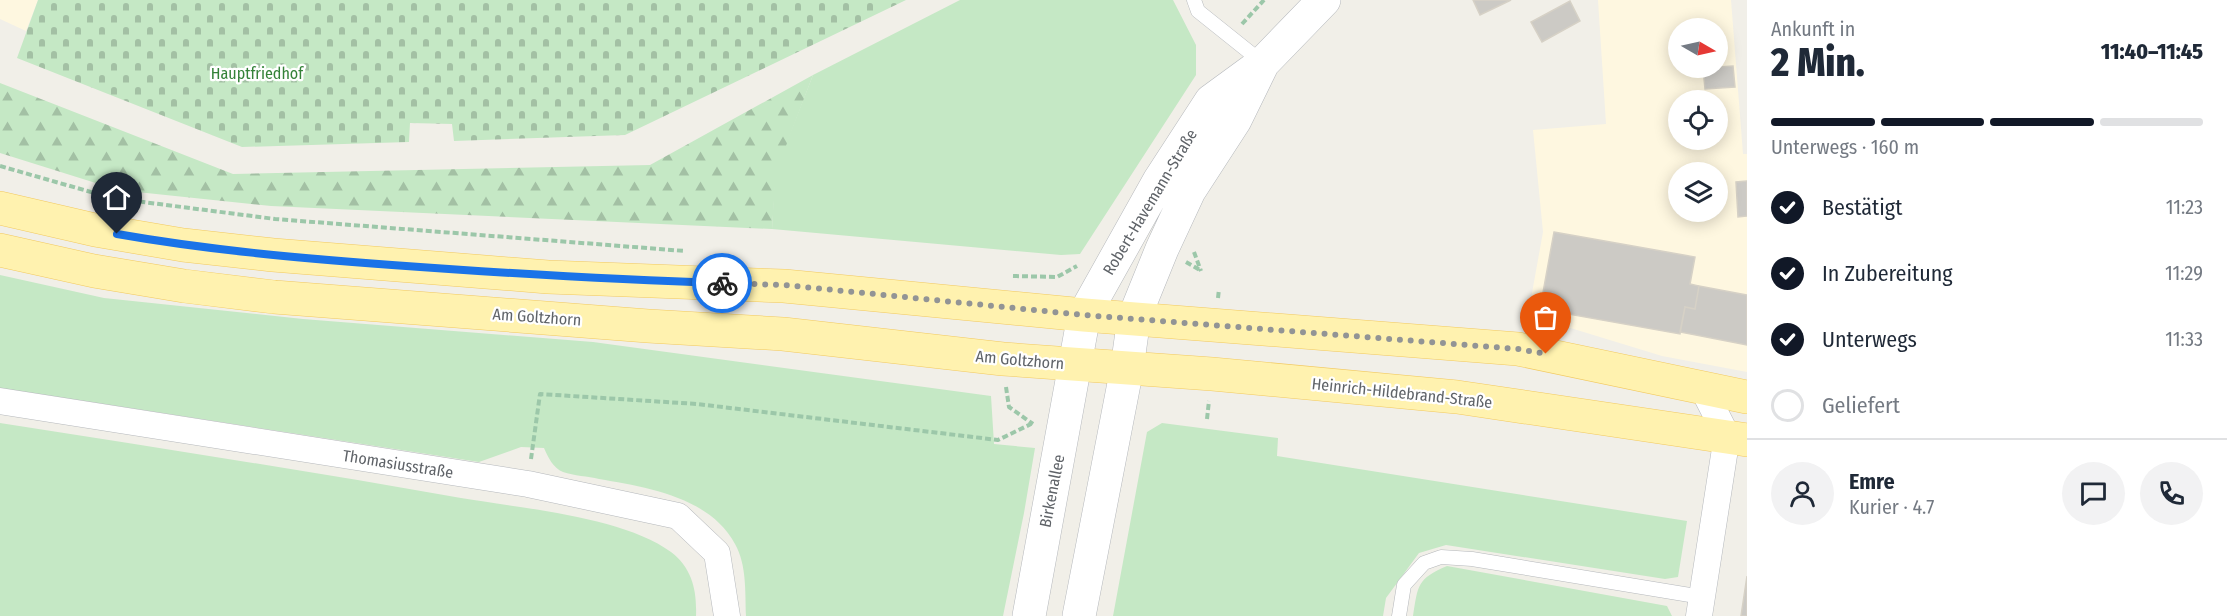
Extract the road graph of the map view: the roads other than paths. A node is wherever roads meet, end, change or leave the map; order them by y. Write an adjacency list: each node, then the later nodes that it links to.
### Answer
1 (1194, 0): 3 (lane)
2 (1324, 0): 3 (street, Robert-Havemann-Straße)
3 (1263, 63): 6 (street, Robert-Havemann-Straße); 7 (street, Robert-Havemann-Straße)
4 (0, 208): 6 (main road)
5 (0, 250): 8 (main road, Am Goltzhorn)
6 (1084, 315): 7 (main road); 8 (street, Robert-Havemann-Straße)
7 (1134, 318): 9 (street, Robert-Havemann-Straße); 10 (main road)
8 (1076, 365): 9 (main road, Heinrich-Hildebrand-Straße); 16 (street, Birkenallee)
9 (1127, 368): 13 (main road, Heinrich-Hildebrand-Straße); 17 (street)
10 (1702, 387): 11 (main road); 13 (street)
11 (1747, 396)
12 (0, 401): 15 (street, Thomasiusstraße)
13 (1737, 438): 14 (street)
14 (1701, 607): 18 (lane)
15 (726, 616)
16 (1029, 616)
17 (1079, 616)
18 (1399, 616)

